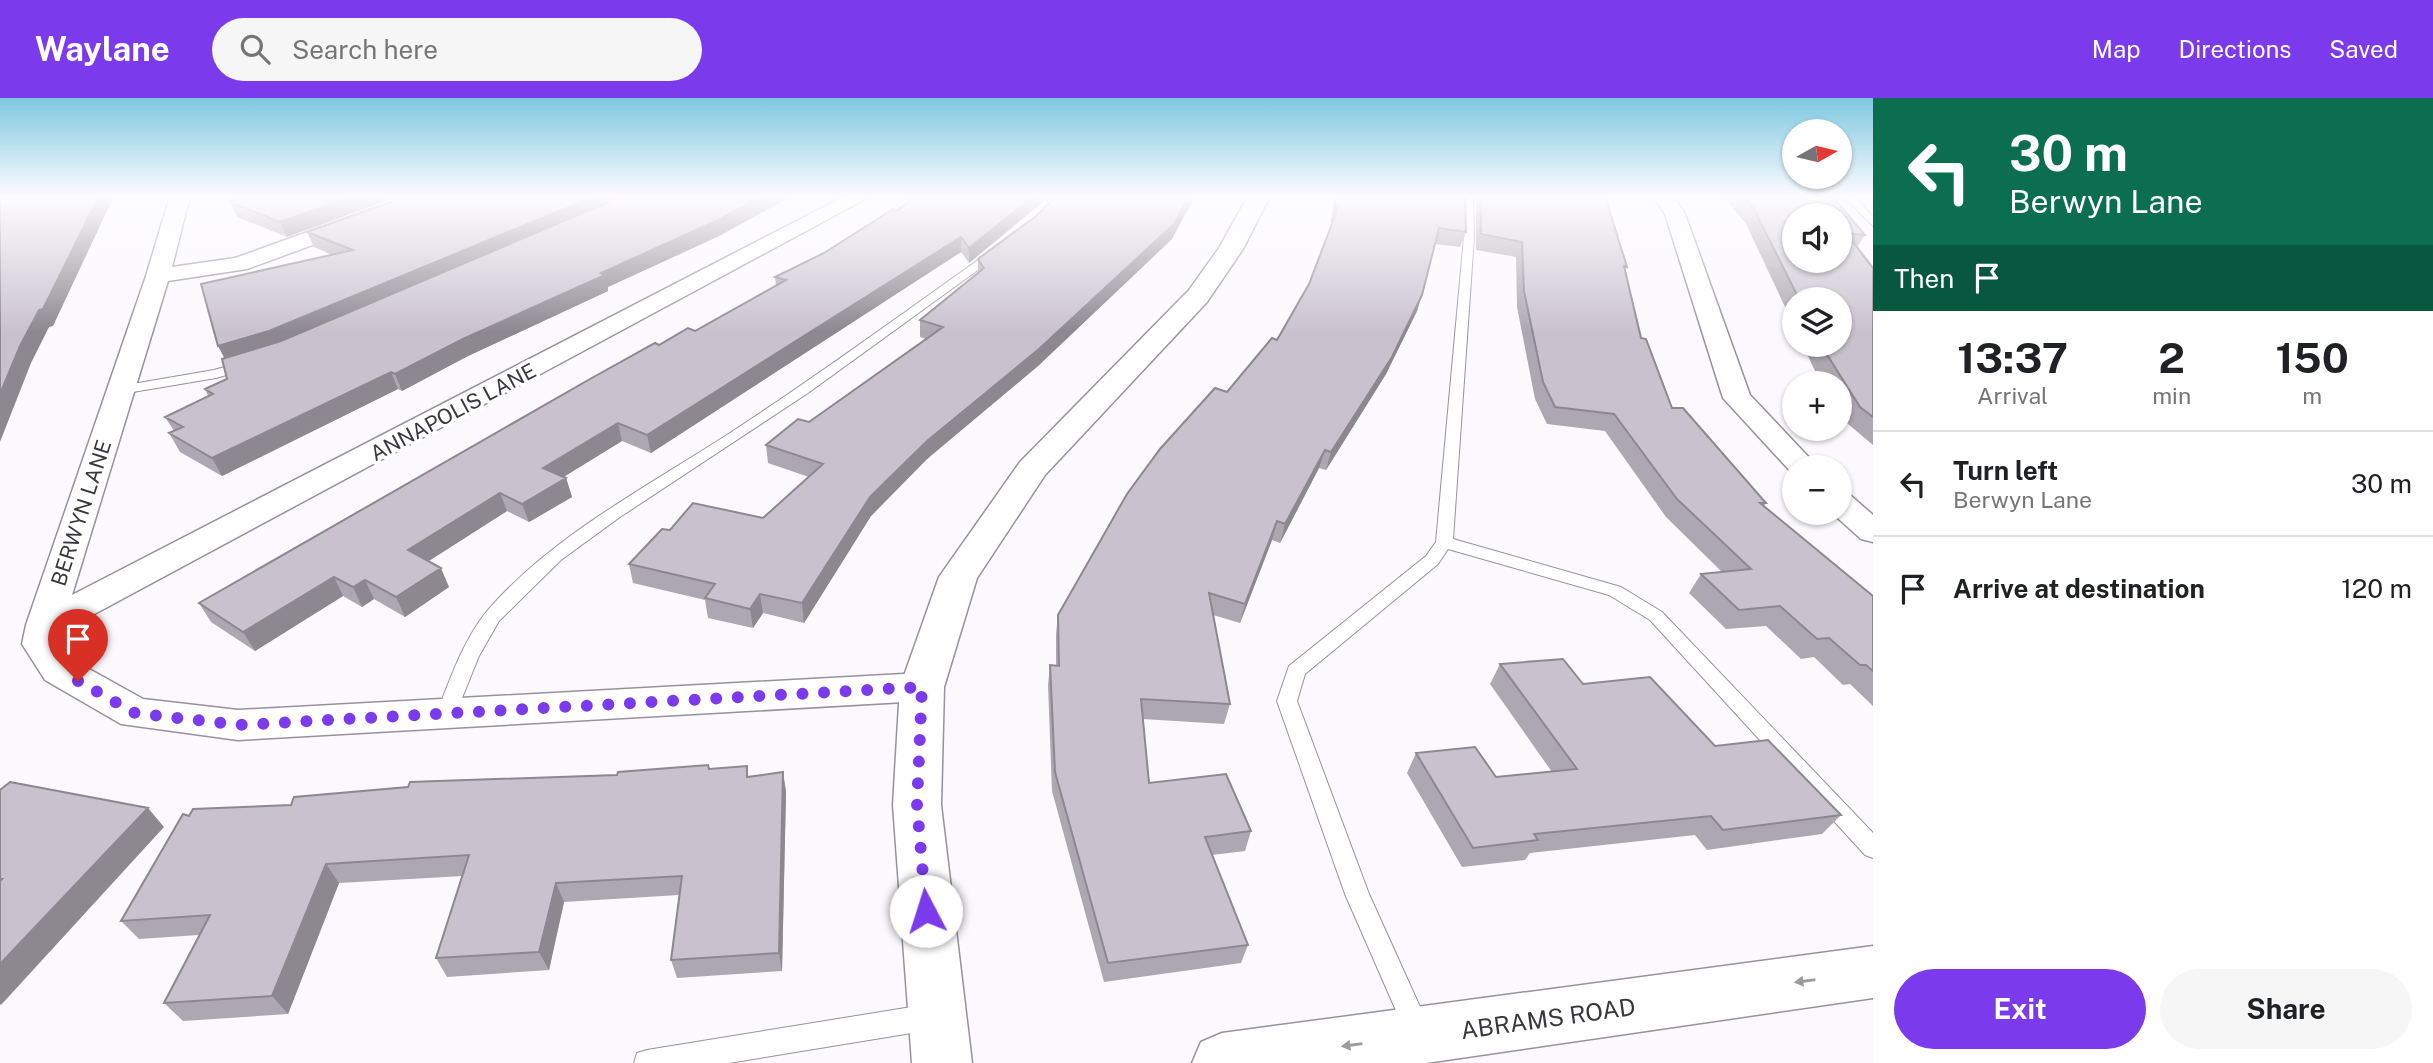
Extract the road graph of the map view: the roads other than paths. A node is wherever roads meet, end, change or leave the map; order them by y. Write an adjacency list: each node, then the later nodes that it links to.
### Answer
1 (168, 241): 8 (street, BERWYN LANE)
2 (303, 241): 8 (street)
3 (775, 241): 15 (street, ANNAPOLIS LANE)
4 (1010, 241): 17 (lane)
5 (1235, 241): 16 (street)
6 (1469, 241): 14 (lane)
7 (1684, 241): 11 (street)
8 (158, 276): 10 (street, BERWYN LANE)
9 (261, 360): 10 (lane)
10 (121, 390): 15 (street, BERWYN LANE)
11 (1792, 455)
12 (1852, 513): 13 (street)
13 (1873, 532)
14 (1444, 542): 18 (lane); 21 (lane)
15 (44, 625): 17 (street, BERWYN LANE)
16 (922, 687): 17 (street, BERWYN LANE); 20 (street)
17 (447, 713)
18 (1873, 848)
19 (1873, 972): 21 (street, ABRAMS ROAD, one-way to 21)
20 (936, 1016): 22 (lane); 23 (street)
21 (1420, 1035): 24 (street, ABRAMS ROAD, one-way to 24)
22 (647, 1063)
23 (942, 1063)
24 (1222, 1063)

